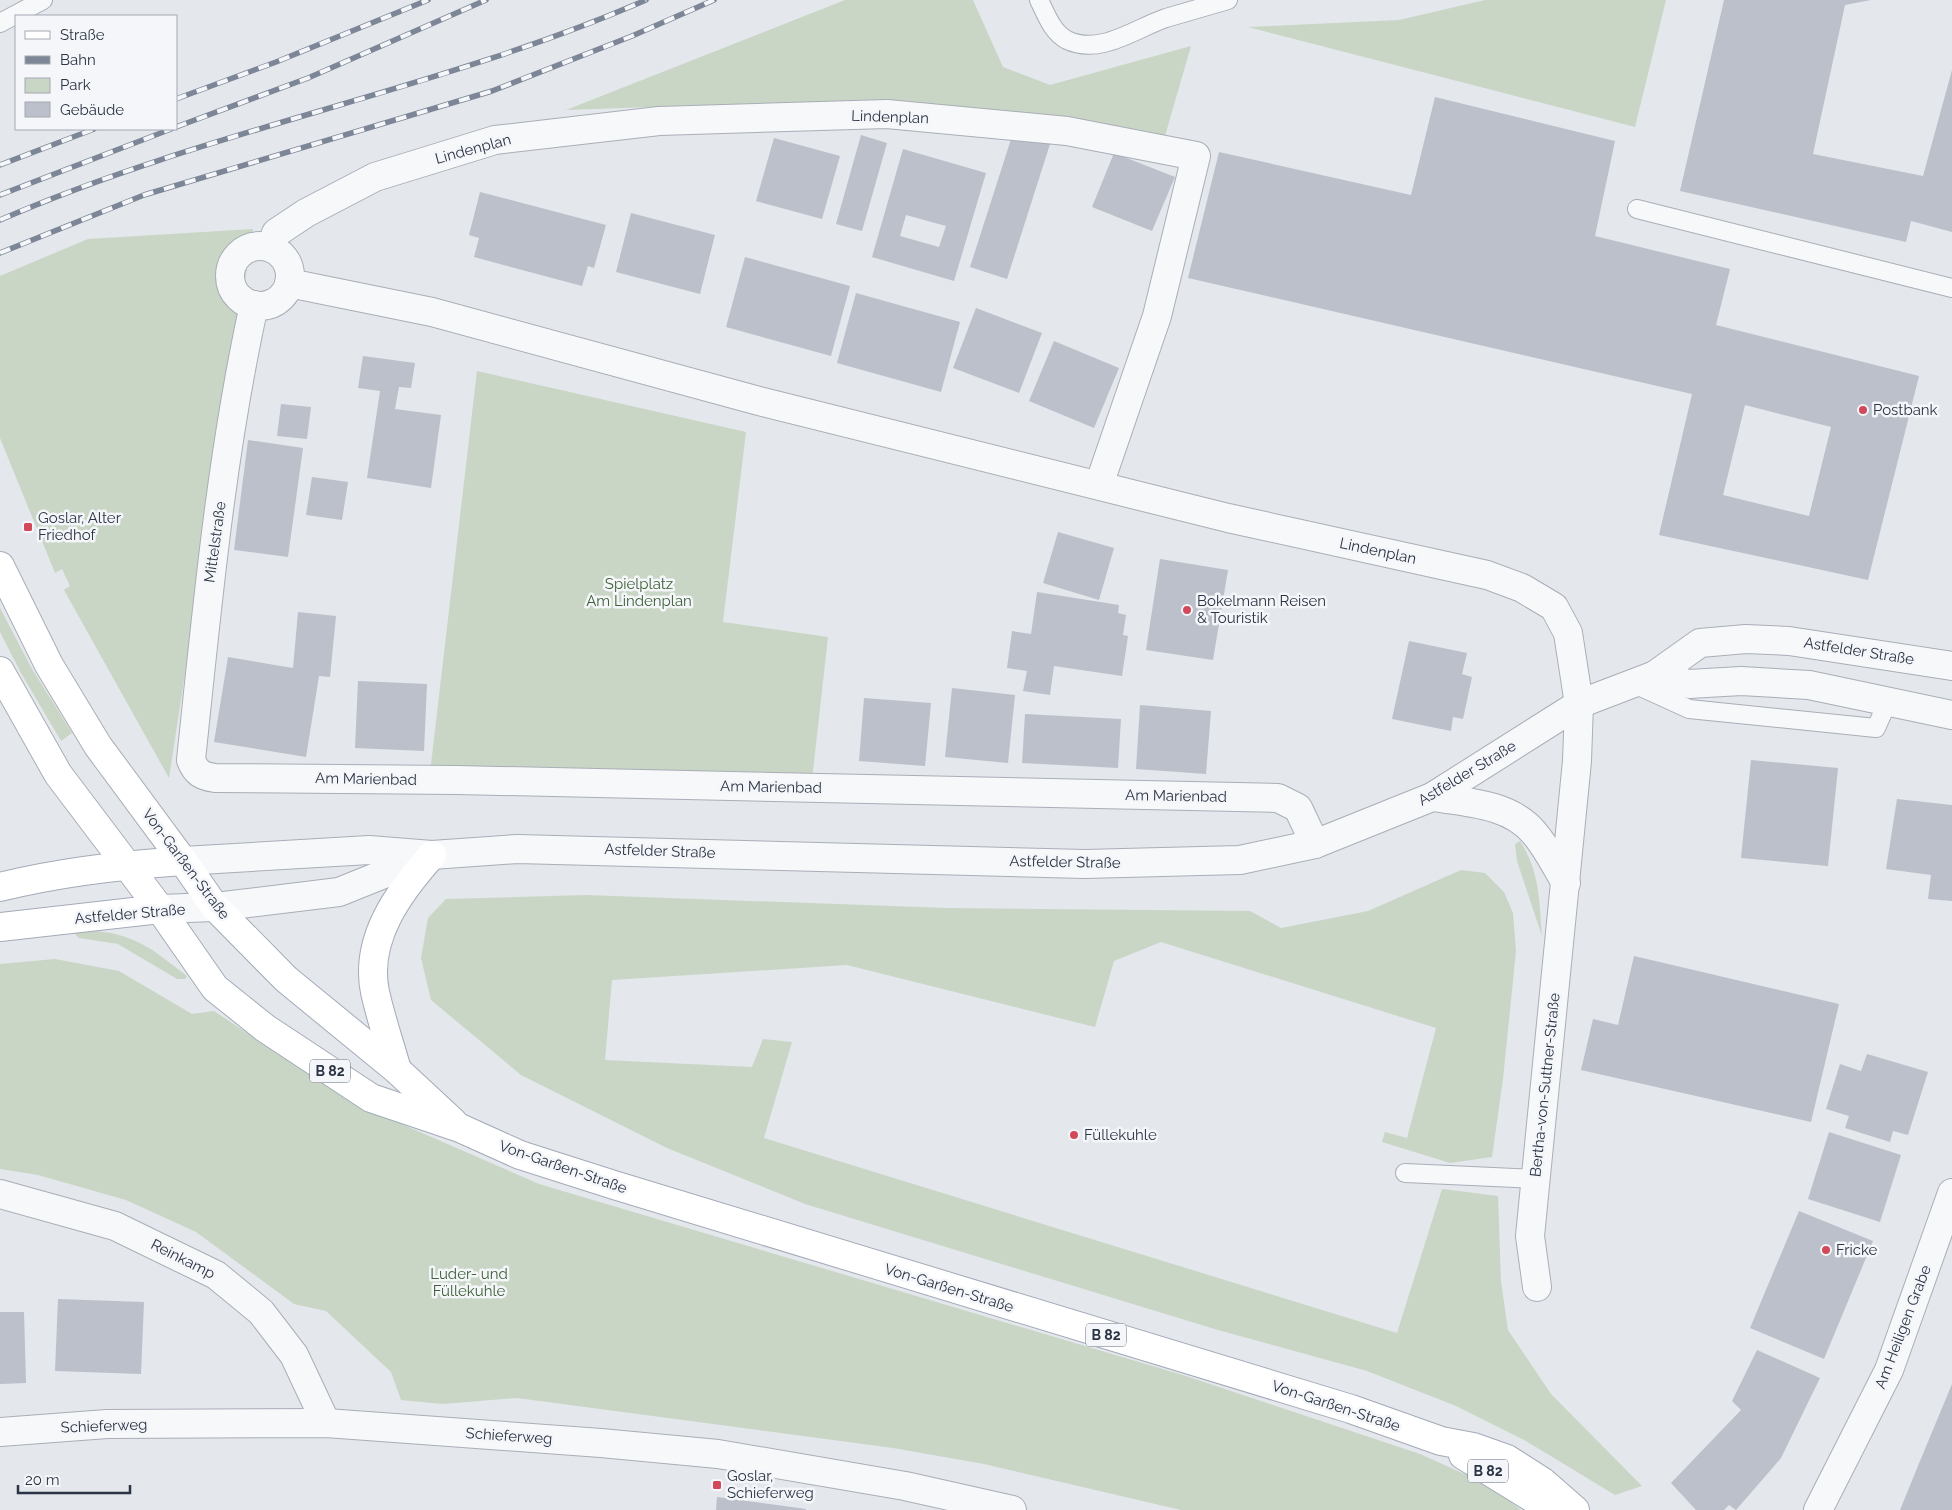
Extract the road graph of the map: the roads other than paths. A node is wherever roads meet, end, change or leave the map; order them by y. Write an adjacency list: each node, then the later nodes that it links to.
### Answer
1 (43, 0): 4 (lane)
2 (1039, 0): 3 (lane)
3 (1228, 0)
4 (3, 21)
5 (1637, 209): 8 (lane)
6 (271, 248): 7 (street); 9 (street); 10 (street, Lindenplan)
7 (289, 283): 9 (street); 10 (street, Lindenplan)
8 (1952, 288)
9 (254, 305): 18 (street, Mittelstraße)
10 (1098, 484): 16 (street, Lindenplan)
11 (0, 566): 22 (main road, Von-Garßen-Straße)
12 (1952, 666): 14 (street, Astfelder Straße)
13 (0, 671): 23 (main road, Von-Garßen-Straße)
14 (1644, 679): 15 (street); 15 (lane); 16 (street, Astfelder Straße)
15 (1888, 701): 17 (street)
16 (1579, 704): 19 (street, Astfelder Straße); 24 (street, Bertha-von-Suttner-Straße)
17 (1952, 715)
18 (202, 776): 20 (street, Am Marienbad)
19 (1432, 797): 20 (street, Astfelder Straße); 24 (street)
20 (1314, 844): 21 (street, Astfelder Straße)
21 (432, 855): 22 (street, Astfelder Straße); 26 (street, Astfelder Straße); 29 (main road)
22 (183, 861): 23 (main road, Astfelder Straße); 26 (main road, Von-Garßen-Straße / B 82)
23 (125, 865): 25 (main road, Astfelder Straße); 27 (main road, Von-Garßen-Straße)
24 (1566, 883): 32 (street, Bertha-von-Suttner-Straße)
25 (0, 887)
26 (215, 907): 27 (street, Astfelder Straße); 29 (main road, Von-Garßen-Straße / B 82)
27 (160, 909): 28 (main road, Astfelder Straße); 30 (main road, Von-Garßen-Straße / B 82)
28 (0, 927)
29 (398, 1070): 30 (main road, Von-Garßen-Straße / B 82)
30 (460, 1128): 38 (main road, Von-Garßen-Straße / B 82)
31 (1405, 1173): 32 (lane)
32 (1535, 1179): 35 (street, Bertha-von-Suttner-Straße)
33 (1952, 1193): 42 (street, Am Heiligen Grabe)
34 (0, 1194): 36 (street, Reinkamp)
35 (1537, 1287)
36 (326, 1423): 37 (street, Schieferweg); 39 (street, Schieferweg)
37 (0, 1432)
38 (1441, 1441): 40 (main road, Von-Garßen-Straße / B 82); 41 (main road, Von-Garßen-Straße / B 82)
39 (1012, 1510)
40 (1552, 1510)
41 (1575, 1510)
42 (1818, 1510)

